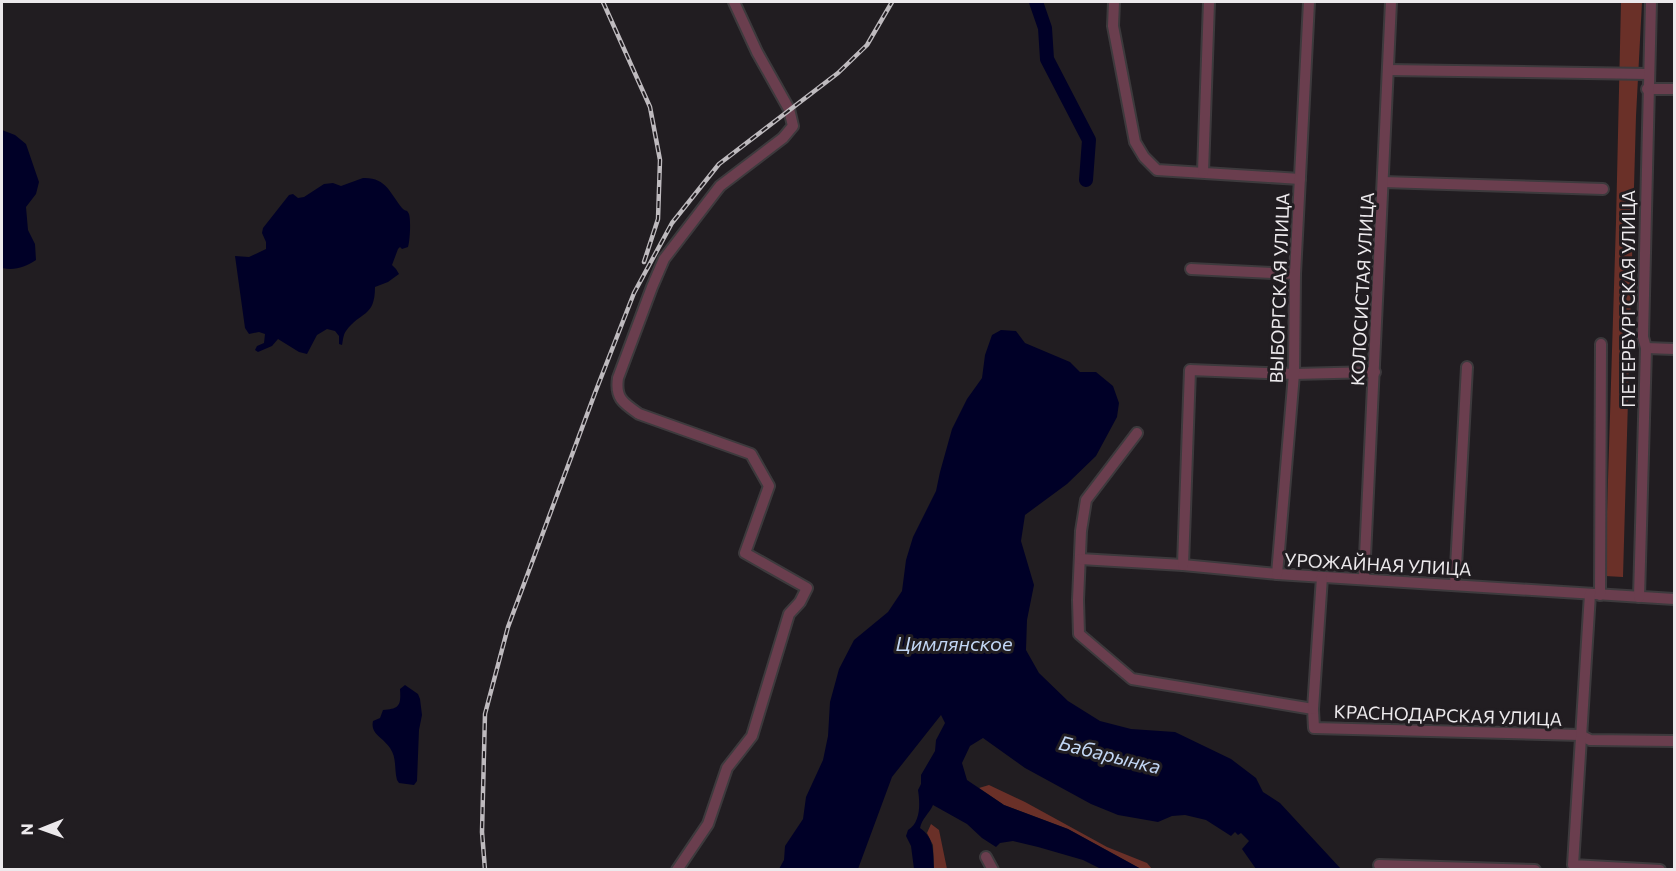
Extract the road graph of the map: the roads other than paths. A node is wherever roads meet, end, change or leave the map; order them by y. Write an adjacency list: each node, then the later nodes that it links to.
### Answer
1 (734, 2): 39 (street)
2 (1114, 2): 11 (street)
3 (1209, 2): 11 (street)
4 (1310, 2): 12 (street, ВЫБОРГСКАЯ УЛИЦА)
5 (1391, 2): 7 (street, КОЛОСИСТАЯ УЛИЦА)
6 (1651, 2): 8 (street, ПЕТЕРБУРГСКАЯ УЛИЦА)
7 (1388, 69): 8 (street); 13 (street, КОЛОСИСТАЯ УЛИЦА)
8 (1648, 75): 9 (street, ПЕТЕРБУРГСКАЯ УЛИЦА)
9 (1647, 89): 10 (street); 18 (street, ПЕТЕРБУРГСКАЯ УЛИЦА)
10 (1674, 89)
11 (1203, 172): 12 (street)
12 (1300, 179): 16 (street, ВЫБОРГСКАЯ УЛИЦА)
13 (1383, 182): 14 (street); 21 (street, КОЛОСИСТАЯ УЛИЦА)
14 (1603, 189)
15 (1191, 269): 16 (street)
16 (1295, 274): 22 (street, ВЫБОРГСКАЯ УЛИЦА)
17 (1601, 344): 30 (street, ПЕТЕРБУРГСКАЯ УЛИЦА)
18 (1646, 348): 19 (street); 31 (street, ПЕТЕРБУРГСКАЯ УЛИЦА)
19 (1674, 349)
20 (1467, 368): 29 (street)
21 (1375, 372): 22 (street); 28 (street, КОЛОСИСТАЯ УЛИЦА)
22 (1294, 374): 25 (street); 26 (street, ВЫБОРГСКАЯ УЛИЦА)
23 (1137, 433): 24 (street, КРАСНОДАРСКАЯ УЛИЦА)
24 (1080, 559): 25 (street, УРОЖАЙНАЯ УЛИЦА); 33 (street, КРАСНОДАРСКАЯ УЛИЦА)
25 (1183, 565): 26 (street, УРОЖАЙНАЯ УЛИЦА)
26 (1277, 574): 27 (street, УРОЖАЙНАЯ УЛИЦА)
27 (1322, 577): 28 (street, УРОЖАЙНАЯ УЛИЦА); 33 (street)
28 (1364, 578): 29 (street, УРОЖАЙНАЯ УЛИЦА)
29 (1455, 585): 30 (street, УРОЖАЙНАЯ УЛИЦА)
30 (1595, 595): 31 (street, УРОЖАЙНАЯ УЛИЦА); 34 (street, ПЕТЕРБУРГСКАЯ УЛИЦА)
31 (1639, 597): 32 (street, УРОЖАЙНАЯ УЛИЦА)
32 (1674, 599)
33 (1313, 709): 34 (street, КРАСНОДАРСКАЯ УЛИЦА)
34 (1580, 735): 35 (street, КРАСНОДАРСКАЯ УЛИЦА); 38 (street, ПЕТЕРБУРГСКАЯ УЛИЦА)
35 (1674, 741)
36 (987, 856): 40 (street)
37 (1379, 865): 41 (street)
38 (1571, 868): 42 (street)
39 (677, 870)
40 (993, 870)
41 (1534, 870)
42 (1660, 870)

